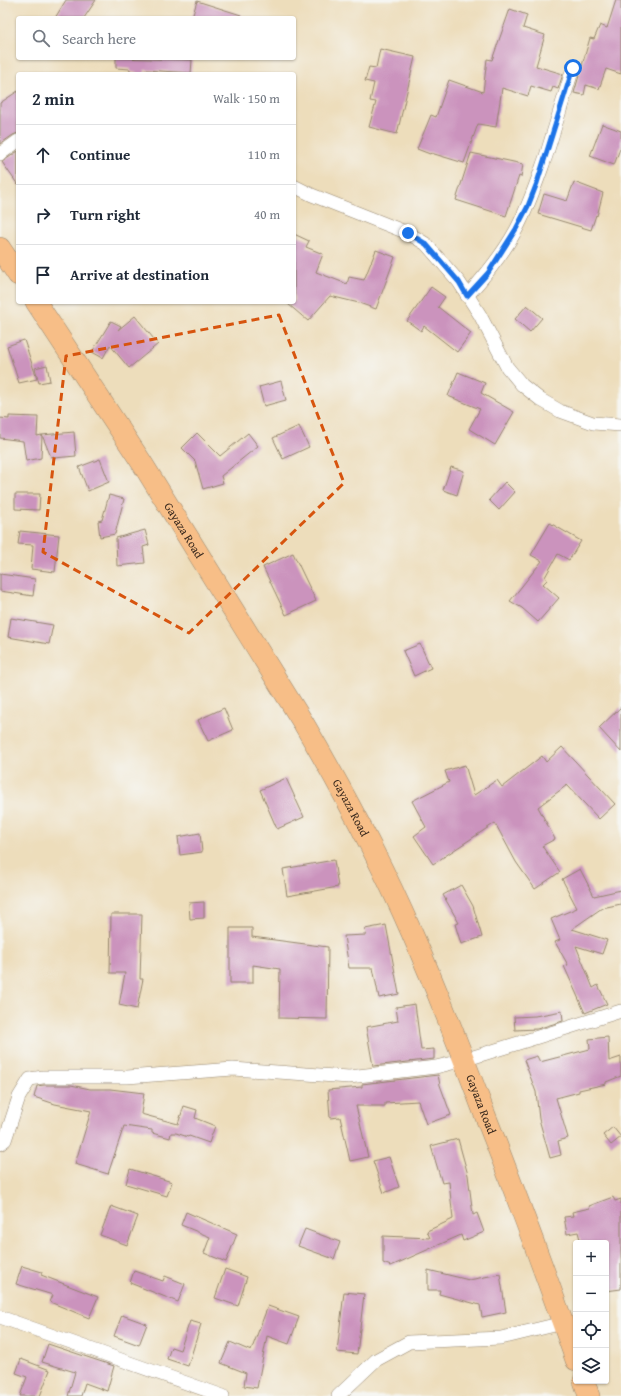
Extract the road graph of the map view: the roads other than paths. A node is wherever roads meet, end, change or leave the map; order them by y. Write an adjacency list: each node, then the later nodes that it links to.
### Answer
1 (573, 68): 7 (street)
2 (16, 142): 3 (street)
3 (0, 154)
4 (296, 187): 7 (street)
5 (0, 249): 6 (main road)
6 (16, 272)
7 (467, 296): 9 (street)
8 (37, 304): 11 (main road, Gayaza Road)
9 (621, 425)
10 (621, 1011): 11 (street)
11 (464, 1060): 12 (street); 14 (main road, Gayaza Road)
12 (0, 1144)
13 (0, 1317): 17 (street)
14 (563, 1323): 15 (main road, Gayaza Road); 18 (street)
15 (573, 1351)
16 (585, 1384): 19 (main road)
17 (223, 1396)
18 (338, 1396)
19 (589, 1396)

